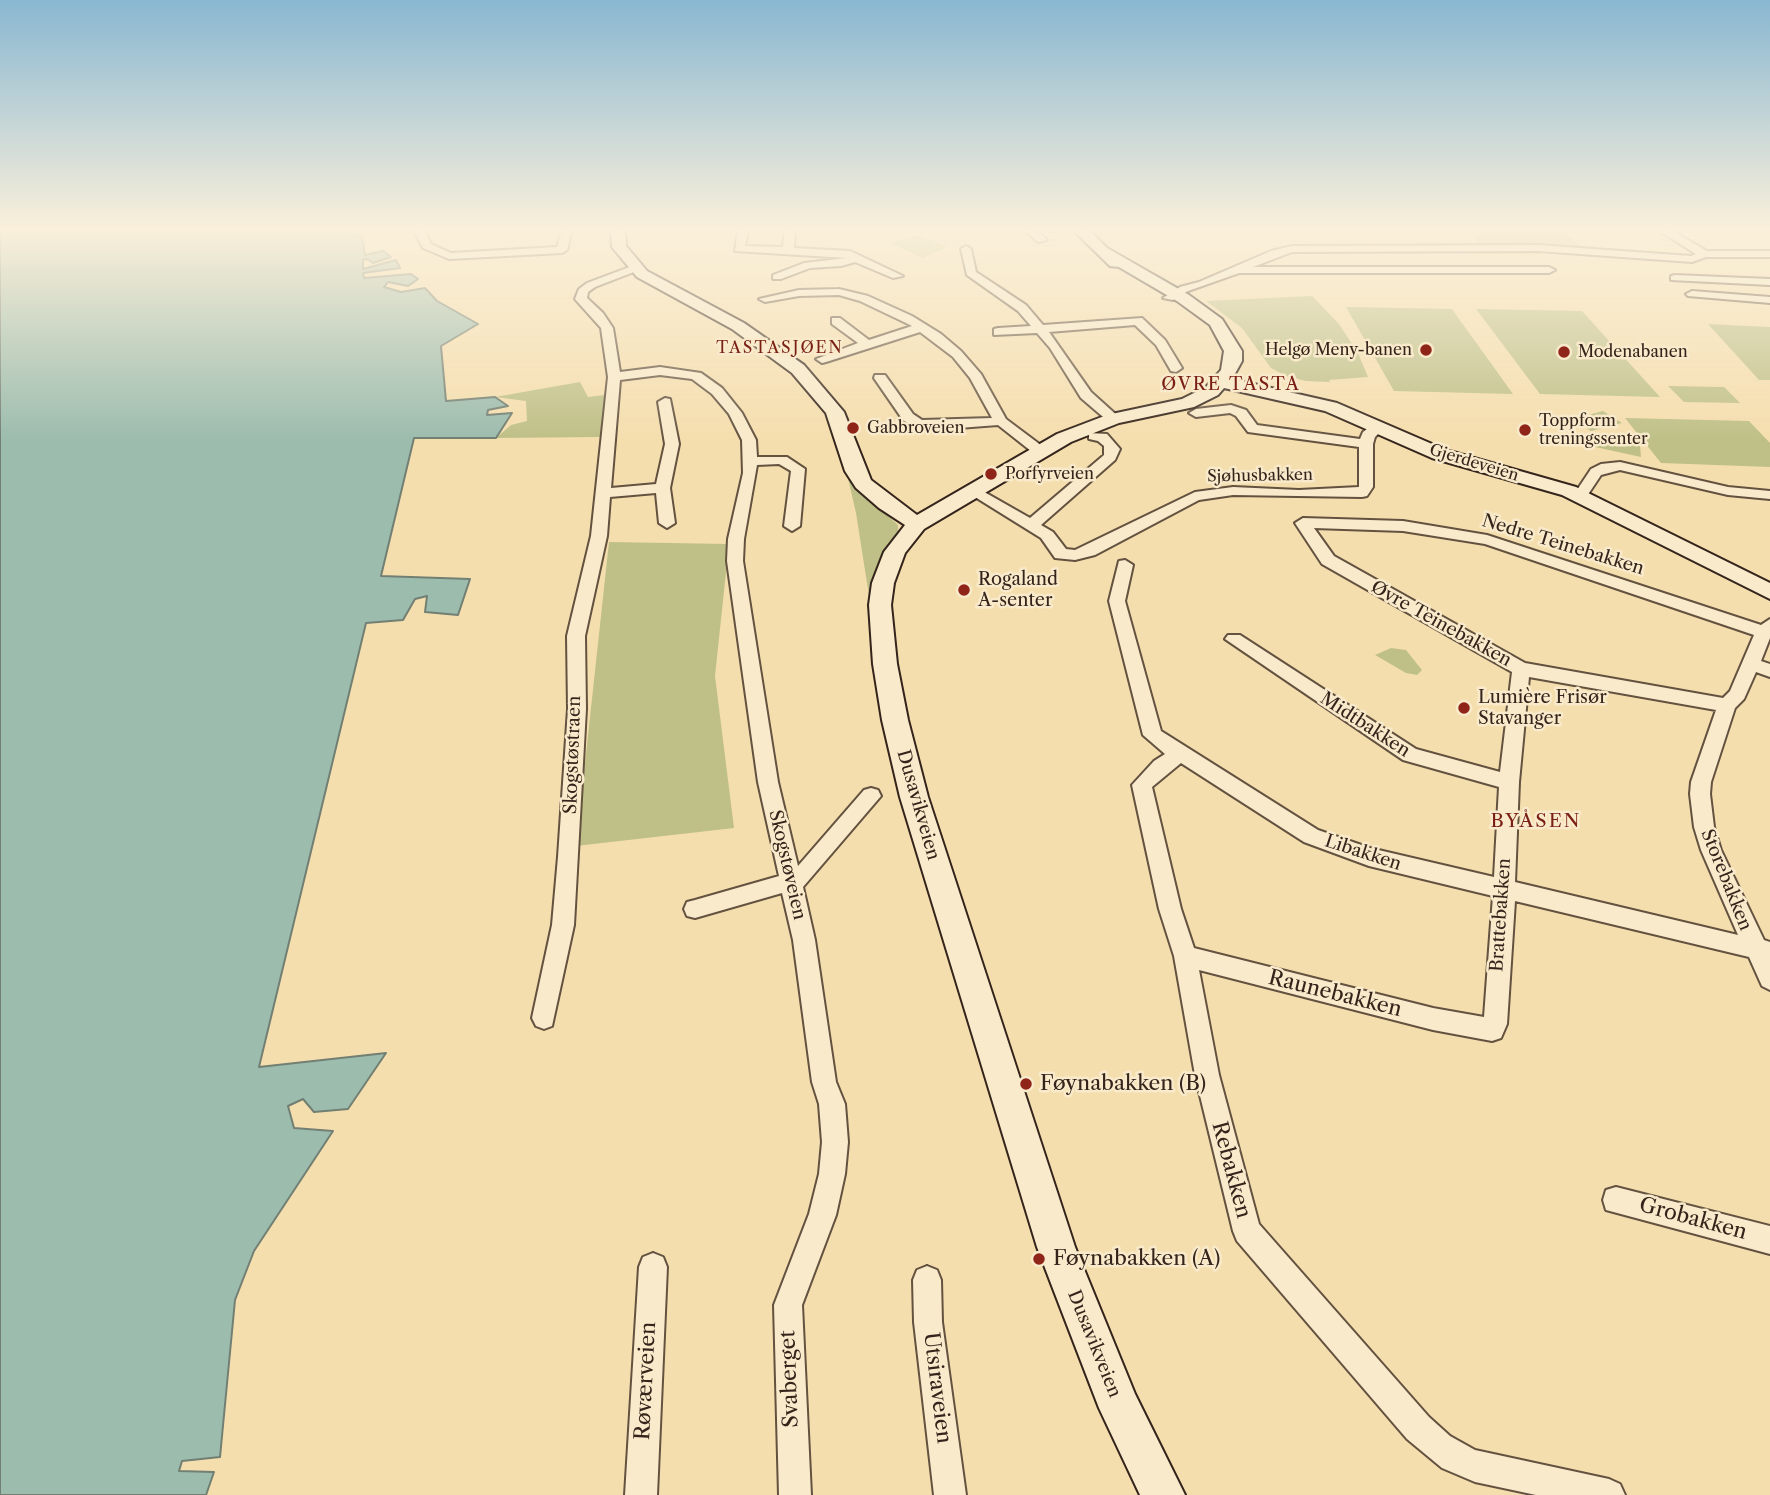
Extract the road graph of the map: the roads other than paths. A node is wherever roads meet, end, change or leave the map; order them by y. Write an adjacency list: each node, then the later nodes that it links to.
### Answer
1 (581, 300): 14 (street, Skogstøstraen)
2 (690, 300): 31 (main road)
3 (868, 300): 7 (street)
4 (1013, 300): 8 (street)
5 (1180, 300): 13 (main road)
6 (836, 321): 10 (street)
7 (922, 327): 10 (street); 19 (street)
8 (1042, 328): 9 (street); 12 (street); 18 (street)
9 (998, 332)
10 (865, 343): 11 (street)
11 (822, 359)
12 (1176, 368)
13 (1228, 372): 18 (main road); 21 (main road, Gjerdeveien)
14 (614, 377): 23 (street, Skogstøveien); 26 (street, Skogstøstraen)
15 (880, 378): 19 (street)
16 (665, 402): 24 (street)
17 (1196, 413): 21 (street)
18 (1114, 419): 22 (main road)
19 (1001, 421): 22 (street)
20 (1094, 436): 33 (street)
21 (1372, 436): 28 (main road, Gjerdeveien); 33 (street, Sjøhusbakken)
22 (1041, 452): 25 (main road)
23 (751, 460): 32 (street); 44 (street, Skogstøveien)
24 (663, 488): 26 (street); 29 (street)
25 (974, 492): 31 (main road); 33 (street, Sjøhusbakken)
26 (604, 493): 50 (street, Skogstøstraen)
27 (1770, 495): 28 (street)
28 (1580, 496): 35 (main road, Gjerdeveien)
29 (667, 523)
30 (1303, 523): 36 (street, Nedre Teinebakken); 39 (street, Øvre Teinebakken)
31 (918, 524): 60 (main road, Dusavikveien)
32 (792, 526)
33 (1030, 526)
34 (1125, 565): 41 (street, Libakken)
35 (1770, 592)
36 (1767, 629): 38 (street, Storebakken)
37 (1234, 639): 42 (street, Midtbakken)
38 (1761, 667): 40 (street, Storebakken)
39 (1521, 669): 40 (street, Øvre Teinebakken); 42 (street, Brattebakken)
40 (1727, 705): 47 (street, Storebakken)
41 (1181, 753): 45 (street, Libakken); 48 (street, Rebakken)
42 (1509, 782): 45 (street, Brattebakken)
43 (871, 796): 44 (street)
44 (790, 883): 46 (street); 54 (street, Skogstøveien)
45 (1503, 891): 47 (street, Libakken); 51 (street, Brattebakken)
46 (695, 909)
47 (1763, 951): 49 (street, Storebakken)
48 (1185, 956): 51 (street, Raunebakken); 61 (street, Rebakken)
49 (1770, 979)
50 (544, 1018)
51 (1486, 1030)
52 (1616, 1200): 53 (street, Grobakken)
53 (1770, 1240)
54 (801, 1266): 58 (street, Svaberget)
55 (653, 1267): 57 (street, Røværveien)
56 (927, 1280): 59 (street, Utsiraveien)
57 (641, 1495)
58 (795, 1495)
59 (950, 1495)
60 (1163, 1495)
61 (1609, 1495)

